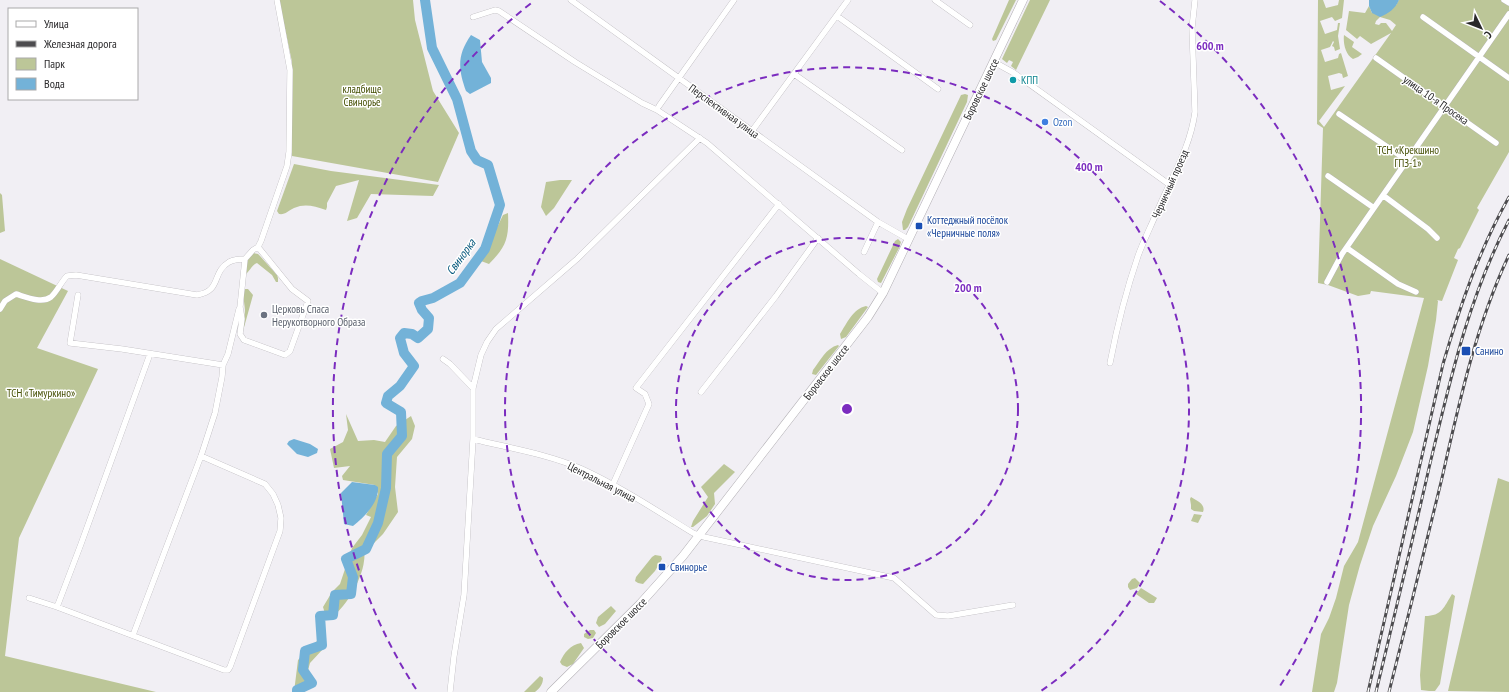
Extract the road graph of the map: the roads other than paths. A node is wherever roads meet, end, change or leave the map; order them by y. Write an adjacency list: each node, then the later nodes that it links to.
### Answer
1 (277, 0): 39 (street)
2 (571, 0): 19 (street, Перспективная улица)
3 (734, 0): 19 (street)
4 (848, 0): 11 (street)
5 (935, 0): 14 (street)
6 (1023, 0): 17 (main road, Боровское шоссе)
7 (1195, 0): 31 (street, Черничный проезд)
8 (1504, 0): 9 (street)
9 (1509, 3)
10 (1509, 14): 15 (street)
11 (837, 16): 18 (street); 21 (street)
12 (473, 17): 26 (street)
13 (1423, 17): 15 (street)
14 (970, 25)
15 (1480, 57): 20 (street); 23 (street)
16 (1376, 58): 23 (street, улица 10-я Просека)
17 (994, 62): 31 (street); 38 (main road, Боровское шоссе)
18 (794, 74): 25 (street); 28 (street)
19 (679, 78): 22 (street); 25 (street, Перспективная улица)
20 (1509, 78)
21 (938, 89)
22 (659, 106)
23 (1445, 107): 27 (street, улица 10-я Просека); 29 (street)
24 (1339, 114): 29 (street)
25 (752, 132): 35 (street, Перспективная улица)
26 (700, 138): 33 (street); 53 (street)
27 (1496, 143)
28 (902, 150)
29 (1408, 161): 32 (street)
30 (1328, 176): 34 (street)
31 (1170, 185): 51 (street, Черничный проезд)
32 (1384, 196): 34 (street); 37 (street)
33 (779, 204): 36 (street); 57 (street)
34 (1374, 208): 40 (street)
35 (878, 222): 38 (street, Перспективная улица); 41 (street)
36 (818, 238): 45 (street); 54 (street)
37 (1438, 238)
38 (908, 239): 45 (main road, Боровское шоссе)
39 (258, 247): 42 (street); 47 (street)
40 (1347, 248): 43 (street); 44 (street)
41 (864, 252)
42 (245, 259): 47 (street); 48 (street)
43 (1327, 282)
44 (1416, 292)
45 (883, 293): 58 (main road, Боровское шоссе)
46 (78, 296): 49 (street)
47 (240, 307): 52 (street)
48 (0, 309)
49 (150, 354): 52 (street); 61 (street)
50 (443, 359): 53 (street)
51 (1110, 362)
52 (223, 365): 56 (street)
53 (473, 388): 55 (street)
54 (701, 392)
55 (473, 439): 57 (street, Центральная улица); 63 (street)
56 (201, 456): 62 (street); 62 (street)
57 (613, 484): 58 (street, Центральная улица)
58 (700, 535): 60 (street, Центральная улица); 64 (main road, Боровское шоссе)
59 (29, 598): 61 (street)
60 (1013, 605)
61 (57, 607): 62 (street)
62 (133, 635)
63 (450, 692)
64 (551, 692)

